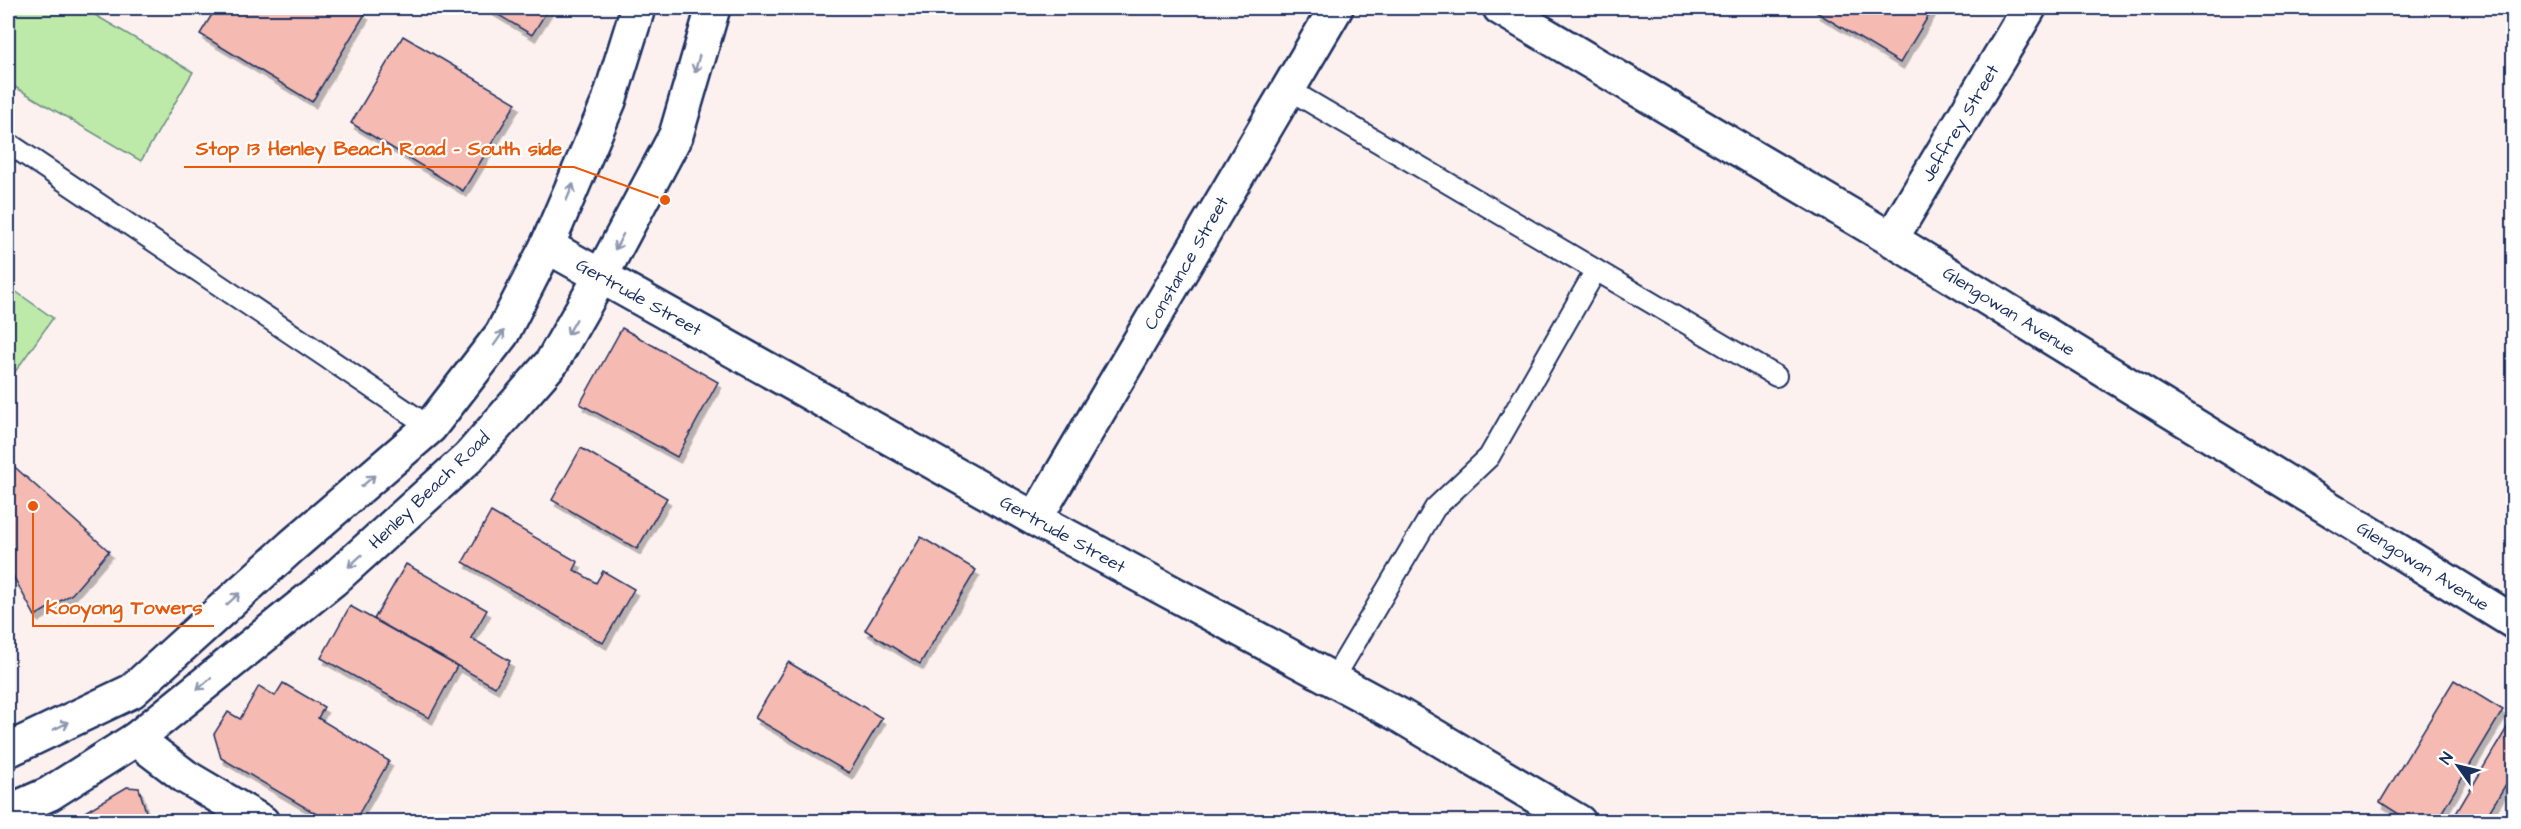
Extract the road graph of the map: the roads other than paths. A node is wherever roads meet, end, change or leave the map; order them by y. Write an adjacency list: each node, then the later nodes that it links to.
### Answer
1 (638, 8): 9 (street, one-way to 1)
2 (713, 8): 11 (street, Henley Beach Road, one-way to 11)
3 (1336, 8): 6 (street, Constance Street)
4 (1500, 8): 8 (street, Glengowan Avenue)
5 (2029, 8): 8 (street, Jeffrey Street)
6 (1288, 89): 10 (lane); 14 (street, Constance Street)
7 (11, 145): 13 (lane)
8 (1891, 239): 15 (street, Glengowan Avenue)
9 (548, 246): 11 (street, Gertrude Street); 13 (street, one-way to 9)
10 (1596, 270): 12 (lane); 16 (lane)
11 (602, 276): 14 (street, Gertrude Street); 17 (street, Henley Beach Road, one-way to 17)
12 (1776, 376)
13 (429, 428): 18 (street, one-way to 13)
14 (1035, 519): 16 (street, Gertrude Street)
15 (2514, 622)
16 (1333, 680): 21 (street, Gertrude Street)
17 (136, 739): 19 (street, Henley Beach Road); 20 (street)
18 (8, 750)
19 (8, 812)
20 (262, 822)
21 (1579, 822)

